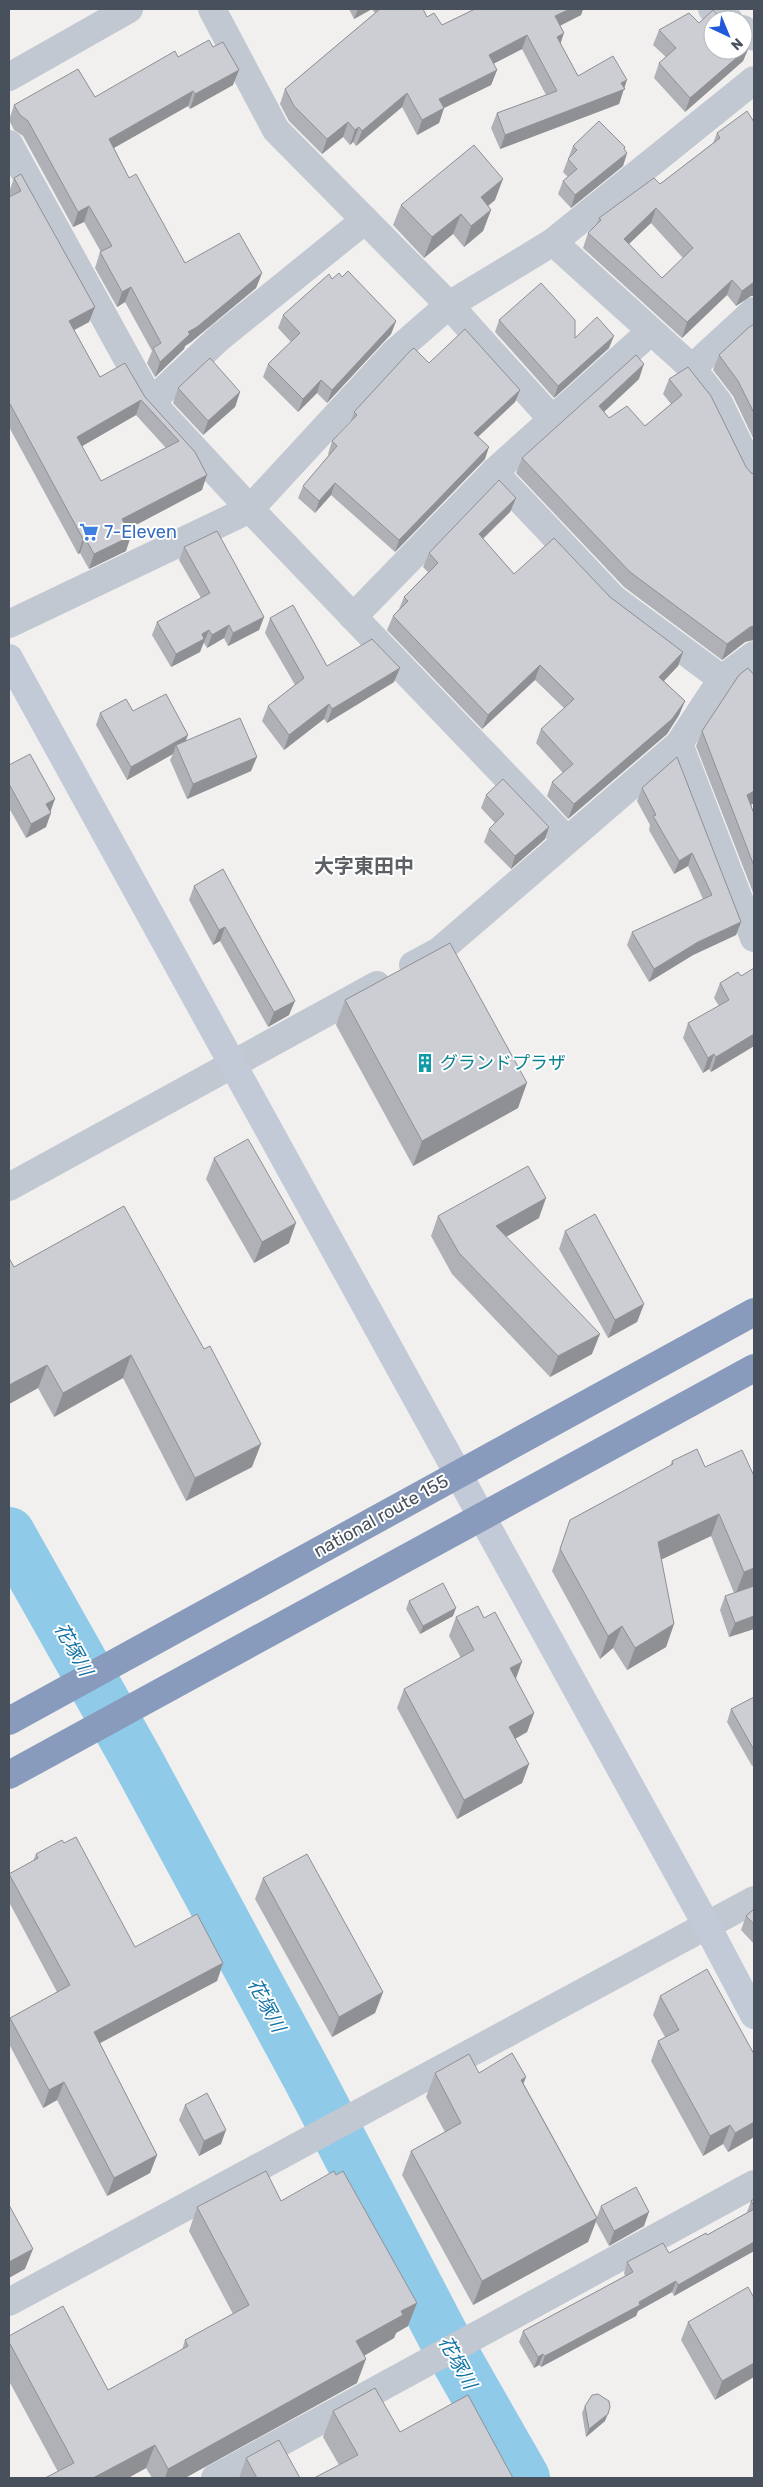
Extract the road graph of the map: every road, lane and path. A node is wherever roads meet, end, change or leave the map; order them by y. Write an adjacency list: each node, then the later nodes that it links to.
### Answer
1 (129, 9): 3 (street)
2 (212, 9): 6 (street)
3 (9, 77)
4 (754, 80): 7 (street)
5 (9, 144): 12 (street)
6 (365, 220): 8 (street); 12 (street)
7 (553, 242): 8 (street); 10 (street)
8 (449, 305): 13 (street); 16 (street)
9 (754, 311): 11 (street)
10 (650, 332): 11 (street); 13 (street)
11 (692, 368): 15 (street)
12 (151, 402): 16 (street)
13 (552, 419): 14 (street)
14 (494, 472): 17 (street); 21 (street)
15 (754, 476)
16 (250, 509): 17 (street); 18 (street)
17 (353, 617): 23 (street)
18 (9, 624)
19 (754, 654): 21 (street)
20 (9, 658): 25 (street)
21 (722, 679): 22 (street)
22 (679, 744): 23 (street); 24 (street)
23 (566, 840): 25 (street)
24 (754, 938)
25 (233, 1066): 26 (street); 29 (street)
26 (9, 1187)
27 (754, 1312): 29 (highway, national route 155)
28 (754, 1368): 30 (highway)
29 (458, 1474): 30 (street); 31 (highway, national route 155)
30 (482, 1518): 32 (highway); 34 (street)
31 (9, 1721)
32 (9, 1775)
33 (754, 1900): 34 (street)
34 (708, 1926): 35 (street); 37 (street)
35 (754, 2015)
36 (754, 2184): 38 (street)
37 (9, 2302)
38 (215, 2478)

